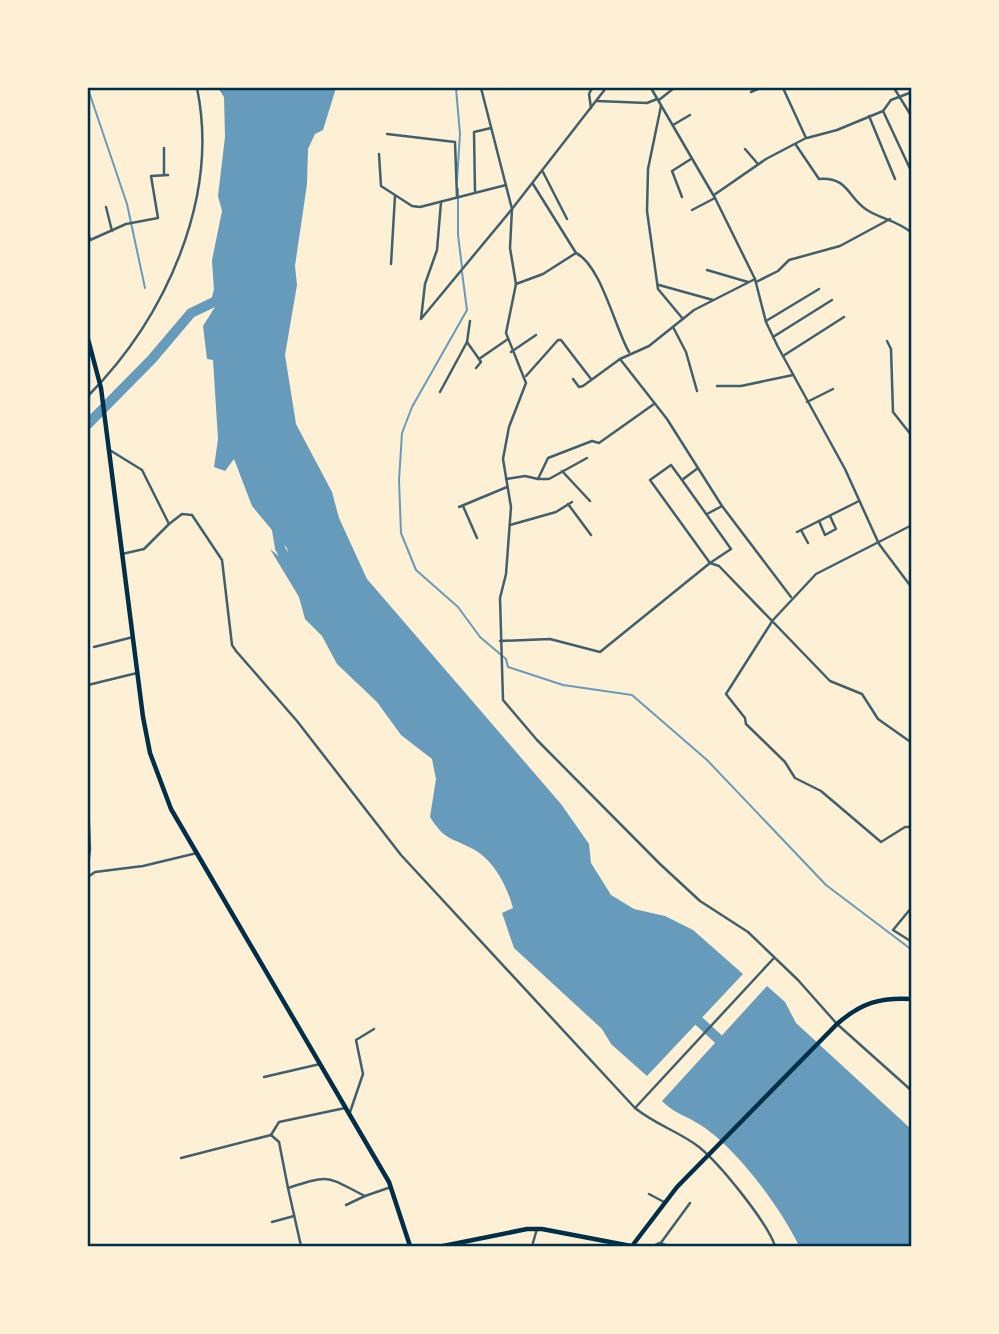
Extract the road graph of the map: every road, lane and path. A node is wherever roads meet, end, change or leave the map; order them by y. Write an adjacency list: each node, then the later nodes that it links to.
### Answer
1 (197, 88): 81 (street)
2 (481, 88): 21 (street)
3 (592, 88): 15 (street)
4 (606, 88): 13 (street)
5 (651, 88): 14 (street)
6 (674, 88): 14 (street)
7 (760, 88): 10 (street)
8 (783, 88): 23 (street)
9 (894, 88): 12 (street)
10 (751, 92)
11 (912, 92): 12 (street)
12 (898, 98): 16 (street); 18 (street)
13 (597, 101): 14 (street); 15 (street)
14 (659, 101): 20 (street); 56 (street)
15 (591, 108): 30 (street)
16 (883, 111): 19 (street); 31 (street)
17 (690, 115): 20 (street)
18 (911, 115)
19 (869, 117): 23 (street); 32 (street)
20 (673, 125): 28 (street)
21 (491, 128): 34 (street); 35 (street)
22 (387, 134): 37 (street)
23 (806, 138): 24 (street)
24 (796, 145): 29 (street); 45 (street)
25 (164, 148): 47 (street)
26 (745, 149): 29 (street)
27 (379, 154): 36 (street)
28 (691, 159): 38 (street); 39 (street)
29 (758, 164): 39 (street)
30 (542, 171): 33 (street); 44 (street)
31 (912, 173)
32 (895, 179)
33 (533, 184): 42 (street); 50 (street)
34 (506, 185): 35 (street); 42 (street)
35 (475, 191): 37 (street)
36 (395, 196): 40 (street); 51 (street)
37 (457, 197): 40 (street)
38 (682, 197)
39 (714, 197): 43 (street); 53 (street)
40 (441, 202): 42 (street)
41 (106, 207): 47 (street)
42 (512, 209): 55 (street)
43 (692, 210)
44 (567, 219)
45 (890, 219): 48 (street); 53 (street)
46 (88, 230): 49 (street)
47 (112, 231): 49 (street)
48 (912, 233)
49 (89, 240)
50 (576, 253): 55 (street); 72 (street)
51 (391, 264)
52 (707, 270): 54 (street)
53 (756, 280): 54 (street); 63 (street)
54 (748, 282): 58 (street)
55 (516, 284): 68 (street)
56 (657, 285): 58 (street); 61 (street)
57 (819, 289): 63 (street)
58 (713, 300): 61 (street)
59 (832, 300): 66 (street)
60 (844, 317): 73 (street)
61 (683, 319): 64 (street)
62 (470, 321): 70 (street)
63 (766, 321): 66 (street)
64 (673, 327): 72 (street); 84 (street)
65 (536, 335): 71 (street)
66 (773, 337): 73 (street)
67 (88, 339): 81 (main road)
68 (508, 340): 71 (street); 74 (street)
69 (887, 341): 89 (street)
70 (467, 342): 74 (street); 85 (street)
71 (512, 352): 78 (street)
72 (630, 353): 75 (street)
73 (783, 356): 77 (street)
74 (479, 359): 76 (street)
75 (620, 359): 80 (street); 88 (street)
76 (476, 368)
77 (793, 375): 82 (street); 87 (street)
78 (525, 377): 80 (street); 94 (street)
79 (573, 379): 80 (street)
80 (591, 379)
81 (100, 386): 86 (street); 90 (main road)
82 (717, 386)
83 (833, 388): 87 (street)
84 (697, 391)
85 (440, 392)
86 (88, 396)
87 (807, 401): 99 (street)
88 (654, 404): 92 (street); 95 (street)
89 (912, 436)
90 (108, 449): 104 (street); 111 (main road)
91 (586, 457): 93 (street)
92 (698, 468): 96 (street); 100 (street)
93 (562, 471): 95 (street); 98 (street)
94 (506, 479): 95 (street); 97 (street)
95 (538, 479)
96 (682, 480): 101 (street); 112 (street)
97 (508, 487): 105 (street); 108 (street)
98 (590, 501)
99 (859, 501): 102 (street); 110 (street)
100 (722, 506): 101 (street); 114 (street)
101 (707, 514): 112 (street)
102 (830, 515): 103 (street); 103 (street)
103 (818, 521): 109 (street)
104 (169, 524): 111 (street); 137 (street)
105 (510, 525): 107 (street); 117 (street)
106 (912, 525): 110 (street)
107 (591, 535)
108 (477, 538)
109 (808, 543)
110 (879, 544): 113 (street); 114 (street)
111 (122, 554): 116 (main road)
112 (710, 563): 115 (street); 117 (street)
113 (912, 588)
114 (792, 597): 115 (street)
115 (773, 620): 121 (street); 123 (street)
116 (133, 637): 118 (street); 119 (main road)
117 (500, 641): 129 (street)
118 (94, 648)
119 (137, 673): 120 (street); 124 (main road)
120 (88, 685)
121 (912, 743)
122 (88, 803): 125 (street)
123 (912, 827)
124 (197, 853): 126 (street); 133 (main road)
125 (88, 866)
126 (88, 877)
127 (912, 907): 128 (street)
128 (912, 942)
129 (774, 958): 131 (street); 137 (street)
130 (912, 999): 131 (main road)
131 (834, 1026): 135 (street); 140 (main road)
132 (374, 1029): 138 (street)
133 (320, 1064): 134 (street); 136 (main road)
134 (264, 1077)
135 (912, 1091)
136 (345, 1108): 138 (main road); 139 (street)
137 (635, 1108): 140 (street)
138 (349, 1115): 142 (main road)
139 (271, 1135): 141 (street); 143 (street)
140 (710, 1153): 146 (main road); 160 (street)
141 (181, 1158)
142 (391, 1187): 145 (street); 154 (main road)
143 (288, 1188): 145 (street); 149 (street)
144 (649, 1194): 146 (street)
145 (365, 1196): 148 (street)
146 (664, 1202): 157 (main road)
147 (690, 1203): 152 (street)
148 (346, 1205)
149 (294, 1216): 150 (street); 153 (street)
150 (272, 1223)
151 (537, 1229): 155 (main road); 156 (street); 157 (main road)
152 (660, 1244): 158 (street); 159 (street)
153 (301, 1247)
154 (410, 1247)
155 (443, 1247)
156 (532, 1247)
157 (632, 1247)
158 (653, 1247)
159 (669, 1247)
160 (775, 1247)

